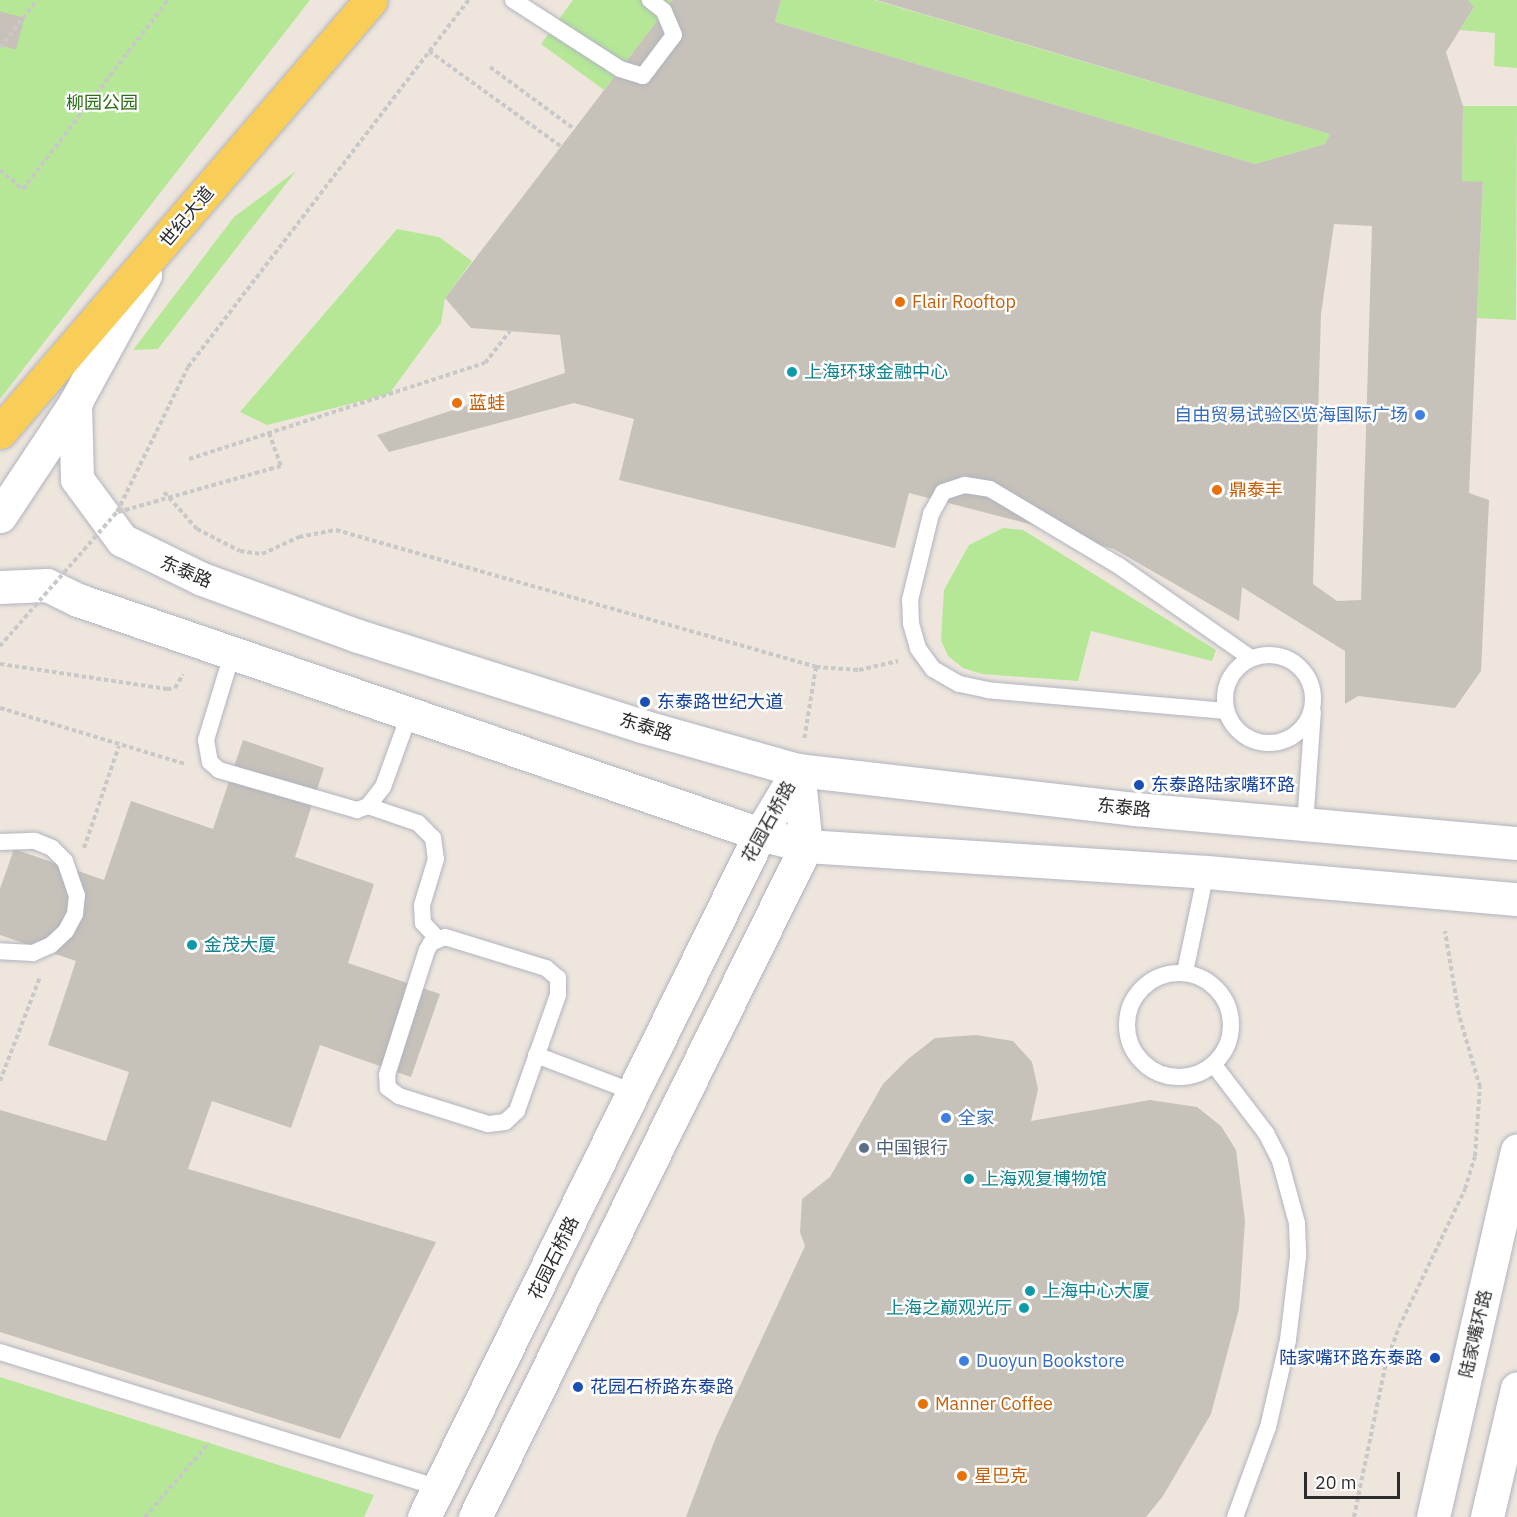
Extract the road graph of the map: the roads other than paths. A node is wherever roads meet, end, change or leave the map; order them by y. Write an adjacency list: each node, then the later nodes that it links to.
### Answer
1 (371, 0): 4 (main road, 世纪大道)
2 (513, 0): 3 (lane)
3 (650, 0)
4 (157, 252): 5 (street, 东泰路); 6 (main road, 世纪大道)
5 (78, 398): 7 (street); 14 (street, 东泰路)
6 (0, 432)
7 (0, 516)
8 (0, 587): 9 (street)
9 (233, 651): 13 (street); 15 (lane)
10 (1251, 658): 11 (lane); 12 (lane); 12 (lane)
11 (1313, 688): 12 (lane); 16 (lane)
12 (1226, 711)
13 (410, 713): 15 (lane); 17 (street)
14 (798, 770): 16 (street, 东泰路); 17 (street, 花园石桥路); 20 (street, 花园石桥路)
15 (369, 806): 23 (lane)
16 (1305, 825): 19 (street, 东泰路)
17 (760, 834): 20 (street); 28 (street, 花园石桥路)
18 (0, 842): 24 (lane)
19 (1517, 843)
20 (806, 846): 21 (street); 34 (street)
21 (1206, 872): 22 (street); 25 (lane)
22 (1517, 899)
23 (438, 939): 26 (lane); 26 (lane)
24 (0, 951)
25 (1185, 972): 27 (lane); 27 (lane)
26 (536, 1055): 28 (lane)
27 (1214, 1065): 35 (lane)
28 (636, 1093): 32 (street, 花园石桥路)
29 (1517, 1150): 36 (street, 陆家嘴环路)
30 (0, 1352): 32 (lane)
31 (1517, 1388): 37 (street)
32 (439, 1488): 33 (street, 花园石桥路)
33 (424, 1517)
34 (475, 1517)
35 (1235, 1517)
36 (1433, 1517)
37 (1487, 1517)

